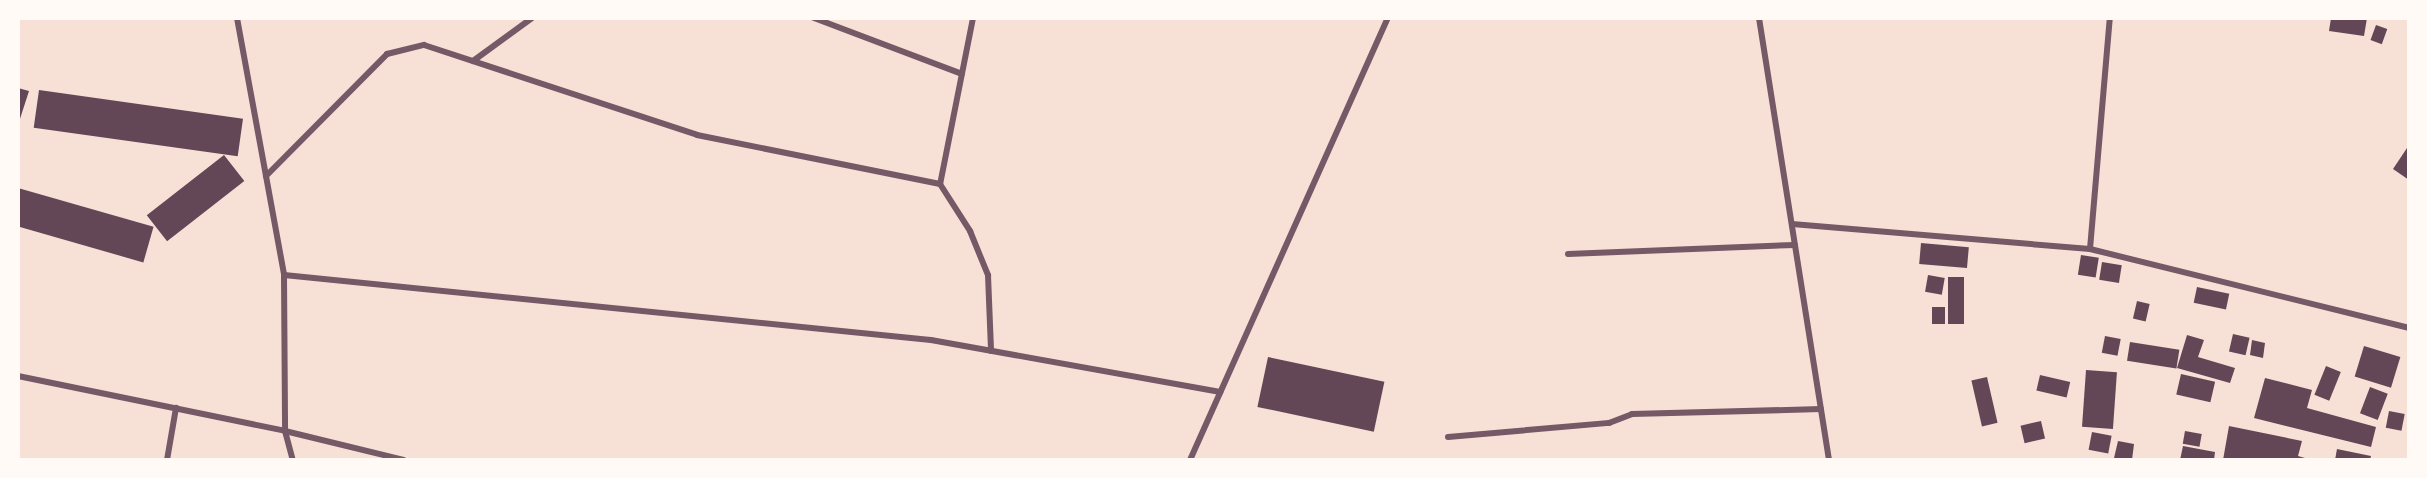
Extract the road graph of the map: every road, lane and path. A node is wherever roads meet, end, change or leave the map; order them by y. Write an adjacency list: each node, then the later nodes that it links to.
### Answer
1 (237, 18): 10 (street)
2 (532, 18): 8 (street)
3 (814, 18): 9 (street)
4 (973, 18): 9 (street)
5 (1388, 18): 21 (street)
6 (1759, 18): 12 (street)
7 (2110, 18): 14 (street)
8 (472, 61): 10 (street); 11 (street)
9 (962, 74): 11 (street)
10 (266, 177): 16 (street)
11 (940, 184): 18 (street)
12 (1792, 224): 13 (street); 14 (street)
13 (1795, 246): 15 (street); 23 (street)
14 (2090, 249): 17 (street)
15 (1568, 254)
16 (284, 275): 18 (street); 24 (street)
17 (2409, 328)
18 (991, 351): 21 (street)
19 (20, 377): 20 (street); 22 (street)
20 (18, 385)
21 (1220, 392): 29 (street)
22 (177, 408): 24 (street); 26 (street)
23 (1821, 409): 25 (street); 30 (street)
24 (285, 431): 27 (street); 28 (street)
25 (1448, 437)
26 (167, 460)
27 (293, 460)
28 (404, 460)
29 (1190, 460)
30 (1829, 460)

